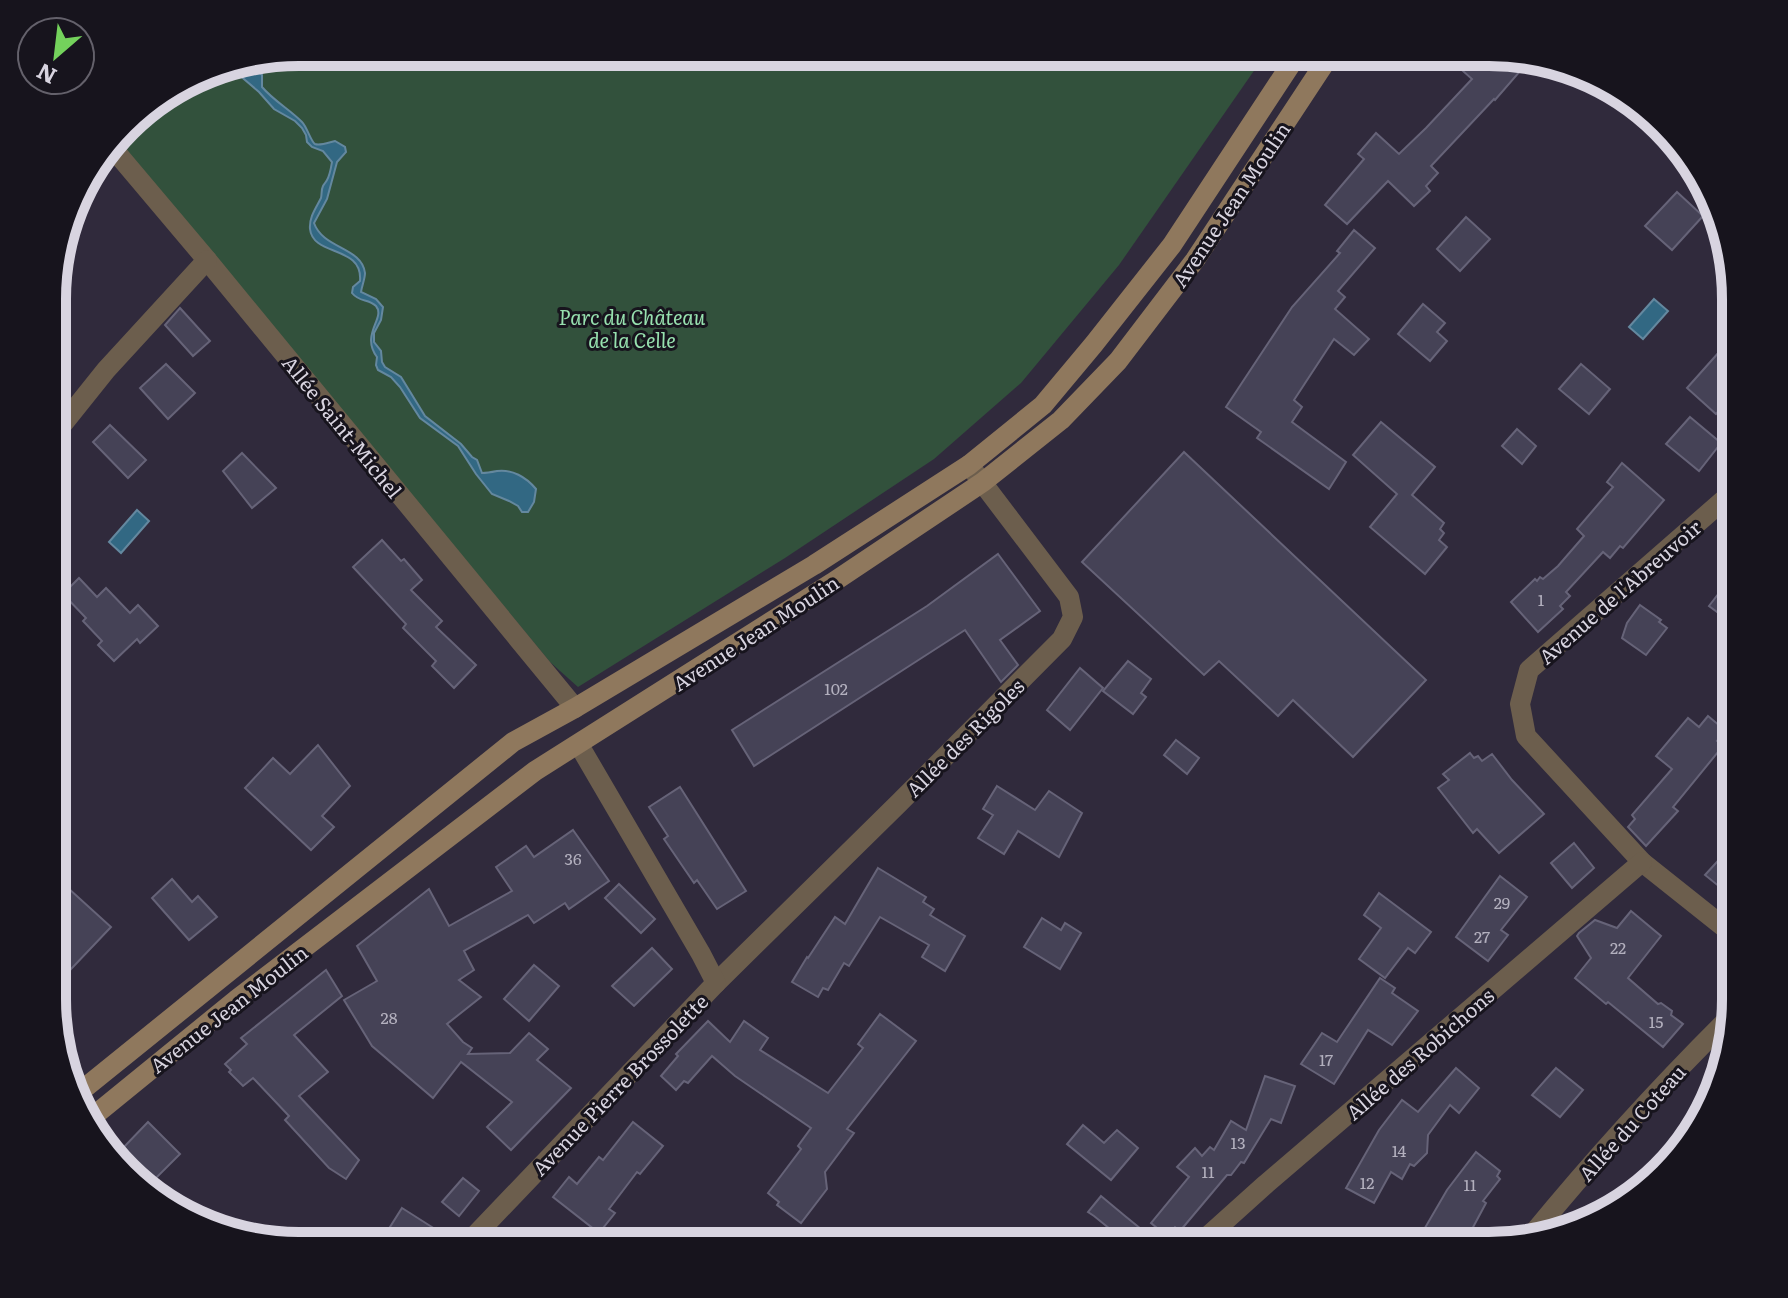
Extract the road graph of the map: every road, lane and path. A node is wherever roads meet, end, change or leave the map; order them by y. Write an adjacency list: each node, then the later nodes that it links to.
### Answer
1 (1290, 66): 6 (main road, Avenue Jean Moulin)
2 (1323, 66): 7 (main road, Avenue Jean Moulin)
3 (117, 154): 4 (street, Allée Saint-Michel)
4 (207, 260): 5 (street); 9 (street, Allée Saint-Michel)
5 (66, 420)
6 (969, 465): 7 (street, Allée des Rigoles); 9 (main road, Avenue Jean Moulin)
7 (983, 482): 10 (main road, Avenue Jean Moulin); 13 (street, Allée des Rigoles)
8 (1722, 501): 11 (street, Avenue de l'Abreuvoir)
9 (575, 708): 15 (main road, Avenue Jean Moulin)
10 (579, 745): 13 (street, Avenue Pierre Brossolette); 16 (main road, Avenue Jean Moulin)
11 (1642, 862): 12 (street); 19 (street, Allée des Robichons)
12 (1722, 926)
13 (716, 983): 18 (street, Avenue Pierre Brossolette)
14 (1720, 1027): 17 (street, Allée du Coteau)
15 (84, 1088)
16 (96, 1114)
17 (1540, 1226)
18 (478, 1232)
19 (1213, 1232)

